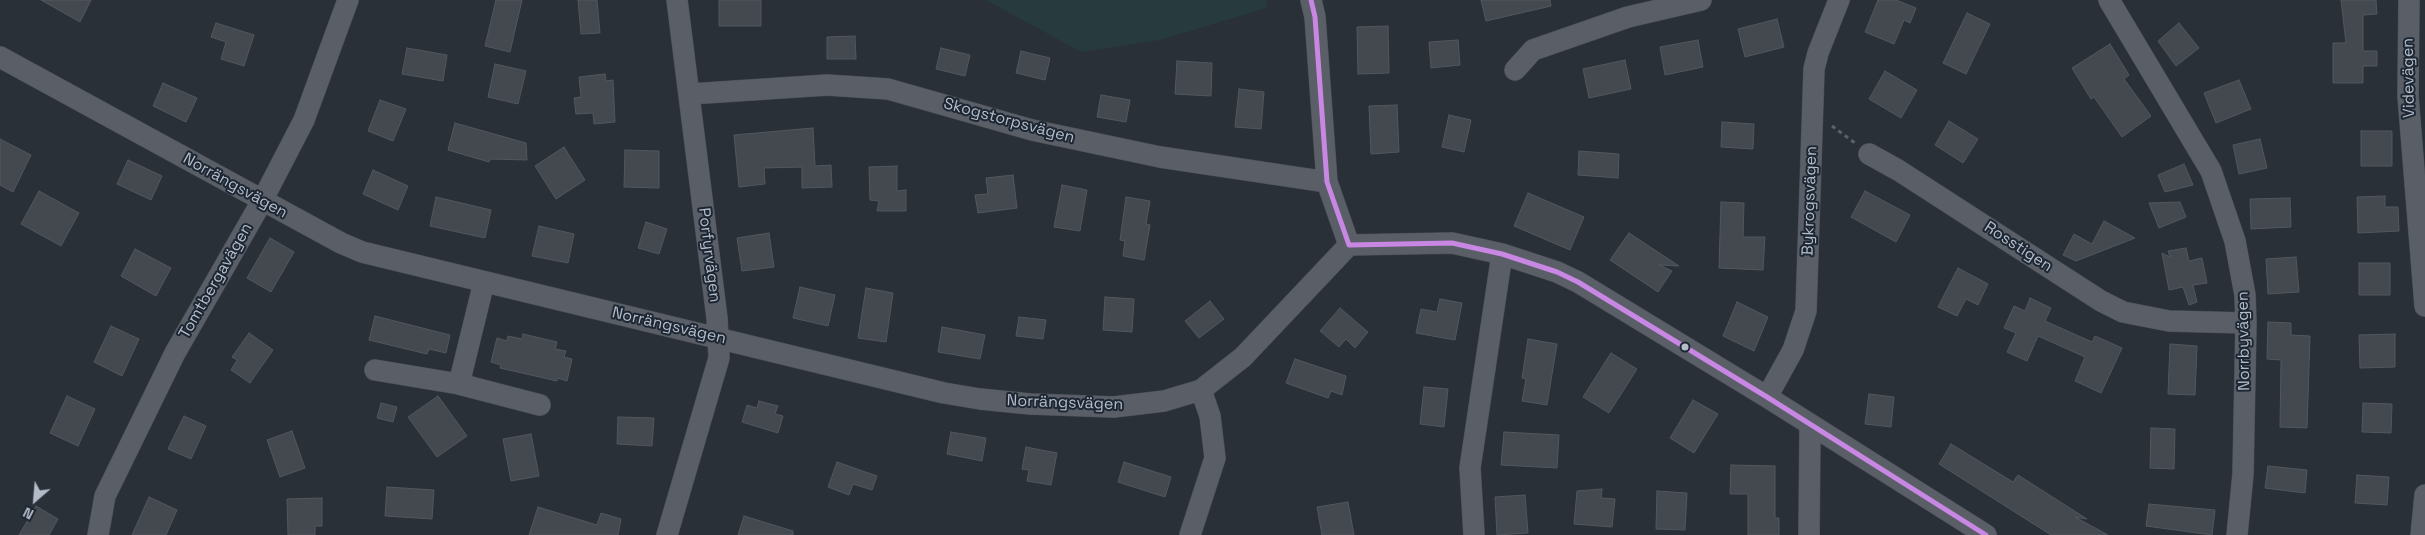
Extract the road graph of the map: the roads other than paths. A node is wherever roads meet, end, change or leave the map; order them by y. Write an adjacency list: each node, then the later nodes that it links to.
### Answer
1 (348, 0): 13 (street, Tomtbergavägen)
2 (677, 0): 10 (street, Porfyrvägen)
3 (1311, 0): 12 (street)
4 (1701, 0): 9 (street)
5 (2109, 0): 18 (street, Norrbyvägen)
6 (2409, 0): 17 (street, Videvägen)
7 (1836, 1): 23 (street, Bykrogsvägen)
8 (2, 64): 13 (street, Norrängsvägen)
9 (1515, 70)
10 (690, 94): 12 (street, Skogstorpsvägen); 19 (street, Porfyrvägen)
11 (1869, 154): 18 (street, Rosstigen)
12 (1327, 182): 14 (street)
13 (262, 201): 16 (street, Norrängsvägen); 27 (street, Tomtbergavägen)
14 (1349, 245): 15 (street); 22 (street, Norrängsvägen)
15 (1502, 254): 23 (street); 30 (street)
16 (484, 282): 19 (street, Norrängsvägen); 21 (street)
17 (2425, 306)
18 (2246, 323): 33 (street, Norrbyvägen)
19 (719, 339): 22 (street, Norrängsvägen); 28 (street, Porfyrvägen)
20 (375, 370): 21 (street)
21 (459, 384): 24 (street)
22 (1201, 390): 29 (street)
23 (1767, 397): 25 (street)
24 (540, 405)
25 (1810, 427): 31 (street); 32 (street)
26 (2425, 495): 34 (street)
27 (98, 535)
28 (667, 535)
29 (1190, 535)
30 (1474, 535)
31 (1810, 535)
32 (1986, 535)
33 (2237, 535)
34 (2421, 535)

